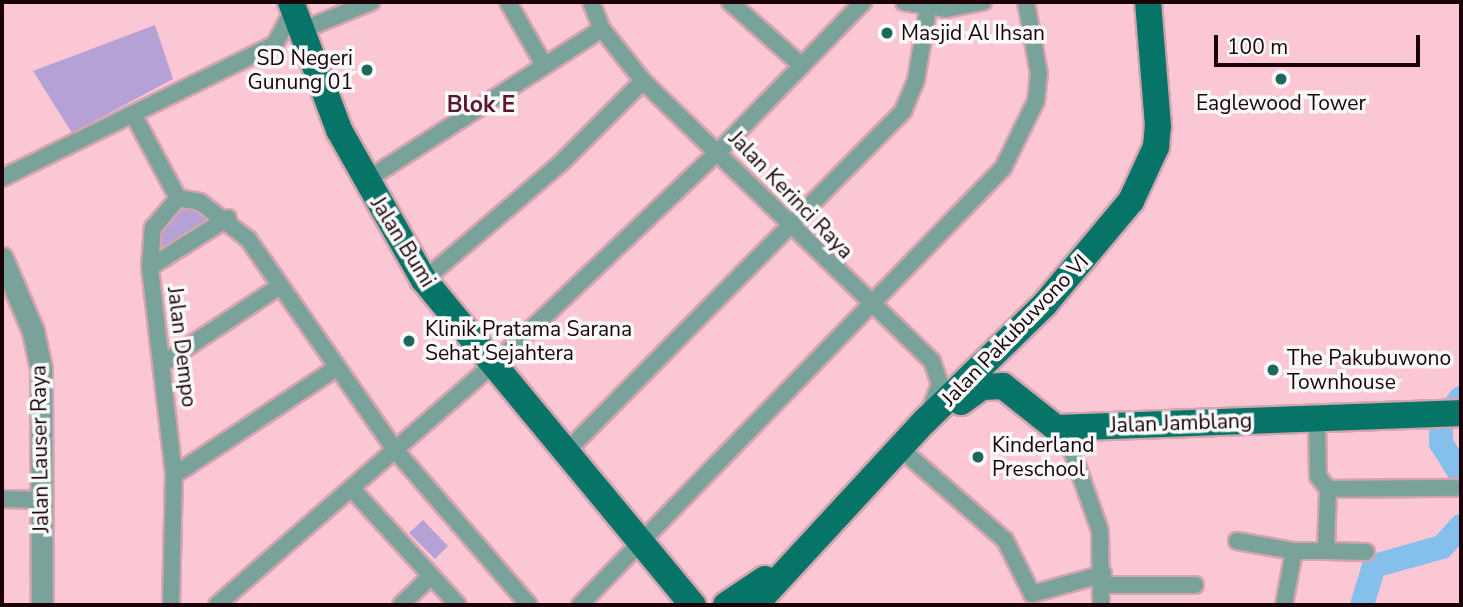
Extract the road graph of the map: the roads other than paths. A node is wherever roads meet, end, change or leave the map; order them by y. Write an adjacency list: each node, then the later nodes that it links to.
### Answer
1 (371, 2): 11 (street)
2 (508, 2): 13 (street)
3 (591, 2): 12 (street, Jalan Kerinci Raya)
4 (730, 2): 14 (street)
5 (863, 2): 14 (street)
6 (904, 2): 10 (street)
7 (983, 2): 10 (street)
8 (1026, 2): 27 (street)
9 (1148, 2): 33 (main road, Jalan Pakubuwono VI)
10 (930, 4): 22 (street)
11 (295, 14): 16 (street); 19 (main road, Jalan Bumi)
12 (602, 29): 13 (street); 15 (street, Jalan Kerinci Raya)
13 (544, 65): 19 (street)
14 (802, 66): 17 (street)
15 (643, 81): 17 (street, Jalan Kerinci Raya); 25 (street)
16 (133, 114): 18 (street); 20 (street)
17 (719, 151): 22 (street, Jalan Kerinci Raya); 29 (street)
18 (2, 178)
19 (365, 181): 25 (main road, Jalan Bumi)
20 (178, 198): 21 (street); 23 (street, Jalan Dempo)
21 (228, 218): 23 (street); 26 (street)
22 (791, 227): 27 (street, Jalan Kerinci Raya); 37 (street)
23 (150, 267): 28 (street, Jalan Dempo)
24 (4, 269): 43 (street, Jalan Lauser Raya)
25 (424, 280): 29 (main road, Jalan Bumi)
26 (280, 286): 28 (street); 30 (street)
27 (870, 305): 33 (street, Jalan Kerinci Raya); 45 (street)
28 (165, 362): 38 (street, Jalan Dempo)
29 (493, 365): 36 (street); 37 (main road, Jalan Bumi)
30 (336, 368): 36 (street); 38 (street)
31 (1461, 413): 32 (main road, Jalan Jamblang)
32 (1317, 417): 34 (main road, Jalan Jamblang); 41 (street)
33 (926, 421): 34 (main road, Jalan Jamblang); 35 (main road, Jalan Pakubuwono VI)
34 (1064, 428): 52 (street)
35 (901, 449): 49 (main road, Jalan Pakubuwono VI); 52 (street)
36 (396, 451): 40 (street); 60 (street)
37 (565, 453): 45 (main road, Jalan Bumi)
38 (174, 475): 56 (street, Jalan Dempo)
39 (1455, 488): 41 (street)
40 (352, 489): 50 (street); 57 (street)
41 (1328, 489): 47 (street)
42 (2, 499): 43 (street)
43 (43, 500): 55 (street, Jalan Lauser Raya)
44 (1237, 541): 46 (street)
45 (641, 542): 51 (main road, Jalan Bumi); 61 (street)
46 (1294, 551): 47 (street); 66 (street)
47 (1326, 551): 48 (street)
48 (1366, 552)
49 (788, 565): 54 (main road, Jalan Pakubuwono VI); 64 (main road)
50 (431, 576): 58 (street); 59 (street)
51 (674, 580): 62 (main road); 63 (main road)
52 (1103, 580): 53 (street); 65 (street)
53 (1195, 585)
54 (757, 604)
55 (41, 605)
56 (171, 605)
57 (217, 605)
58 (401, 605)
59 (458, 605)
60 (529, 605)
61 (580, 605)
62 (693, 605)
63 (717, 605)
64 (726, 605)
65 (1101, 605)
66 (1284, 605)

